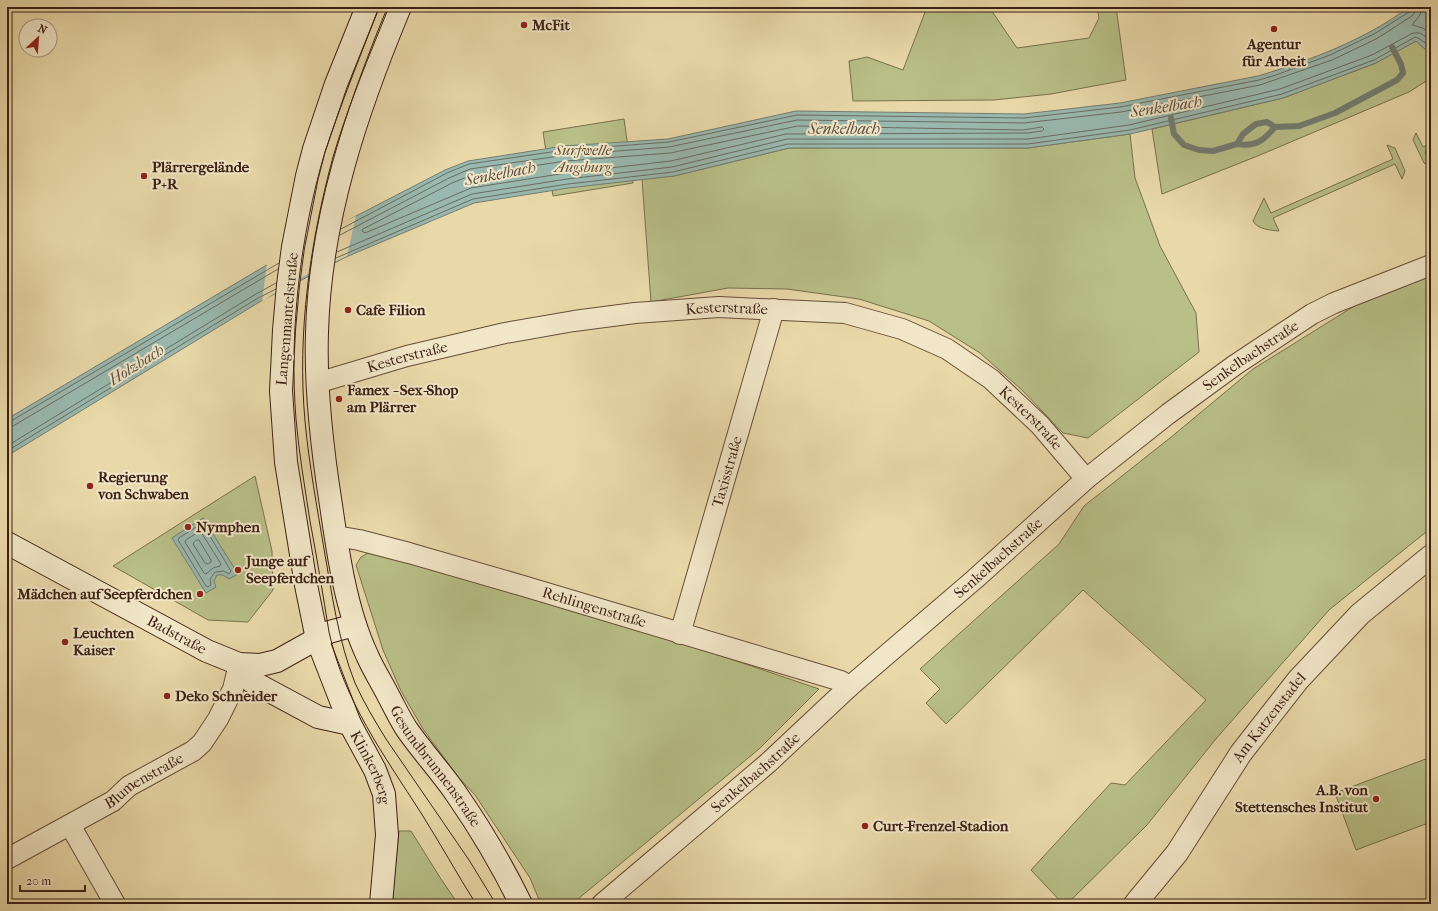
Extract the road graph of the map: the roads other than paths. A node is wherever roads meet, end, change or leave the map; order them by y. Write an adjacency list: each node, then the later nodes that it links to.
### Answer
1 (367, 7): 12 (main road, Langenmantelstraße)
2 (400, 7): 5 (main road, Langenmantelstraße)
3 (1431, 265): 6 (street, Senkelbachstraße)
4 (774, 309): 5 (street, Kesterstraße); 6 (street, Kesterstraße); 11 (street, Taxisstraße)
5 (317, 383): 7 (main road, Langenmantelstraße)
6 (1086, 479): 14 (street, Senkelbachstraße)
7 (336, 536): 10 (main road, Langenmantelstraße); 11 (street, Rehlingenstraße)
8 (7, 543): 13 (main road, Badstraße)
9 (1431, 556): 22 (main road, Am Katzenstadel)
10 (355, 625): 12 (main road, Badstraße); 20 (main road, Gesundbrunnenstraße)
11 (680, 634): 14 (street, Rehlingenstraße)
12 (317, 639): 13 (main road, Badstraße); 15 (main road, Klinkerberg)
13 (239, 664): 15 (main road); 16 (street, Blumenstraße)
14 (849, 687): 21 (street, Senkelbachstraße)
15 (350, 724): 19 (main road, Klinkerberg)
16 (70, 825): 17 (street, Blumenstraße); 18 (street)
17 (7, 859)
18 (115, 904)
19 (381, 904)
20 (522, 904)
21 (602, 904)
22 (1135, 904)

